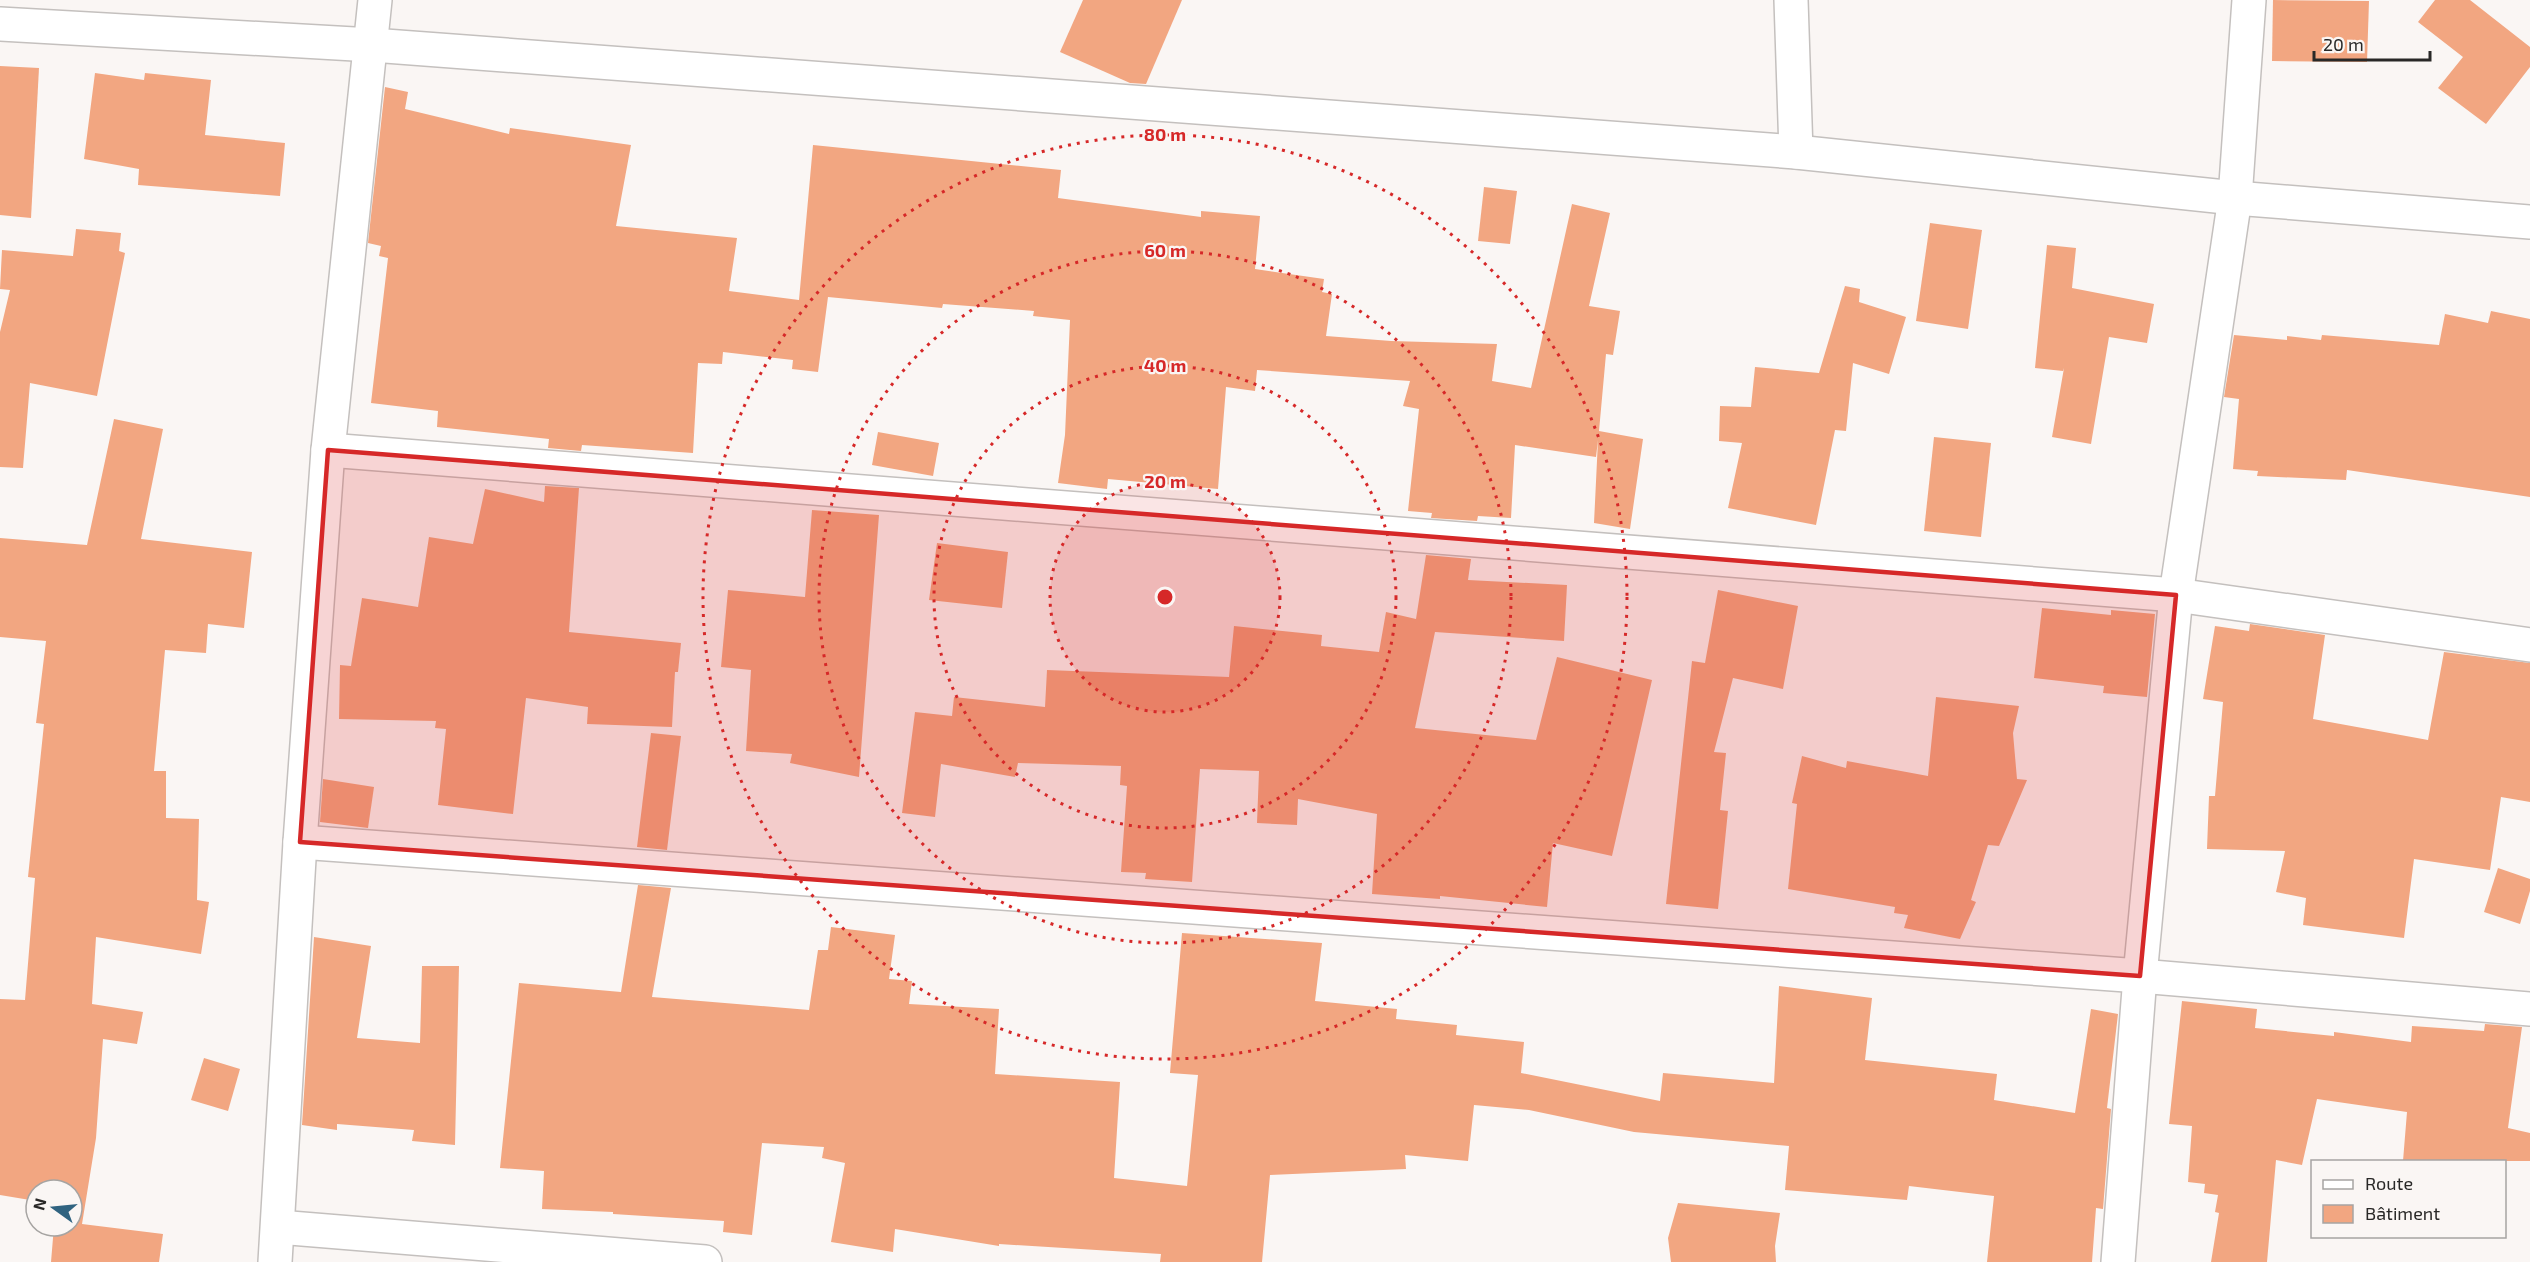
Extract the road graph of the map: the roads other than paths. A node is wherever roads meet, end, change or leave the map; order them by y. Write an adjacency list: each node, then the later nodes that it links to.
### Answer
1 (375, 0): 6 (street)
2 (1791, 0): 7 (street)
3 (2249, 0): 8 (street)
4 (75, 14): 5 (street); 6 (street)
5 (0, 24)
6 (372, 45): 7 (street); 10 (street)
7 (1796, 152): 8 (street)
8 (2235, 198): 9 (street); 11 (street)
9 (2530, 222)
10 (328, 450): 11 (street); 13 (street)
11 (2176, 595): 12 (street); 14 (street)
12 (2530, 645)
13 (300, 842): 14 (street); 16 (street)
14 (2140, 976): 15 (street); 19 (street)
15 (2530, 1010)
16 (278, 1227): 17 (street); 18 (street)
17 (275, 1262)
18 (705, 1262)
19 (2118, 1262)

